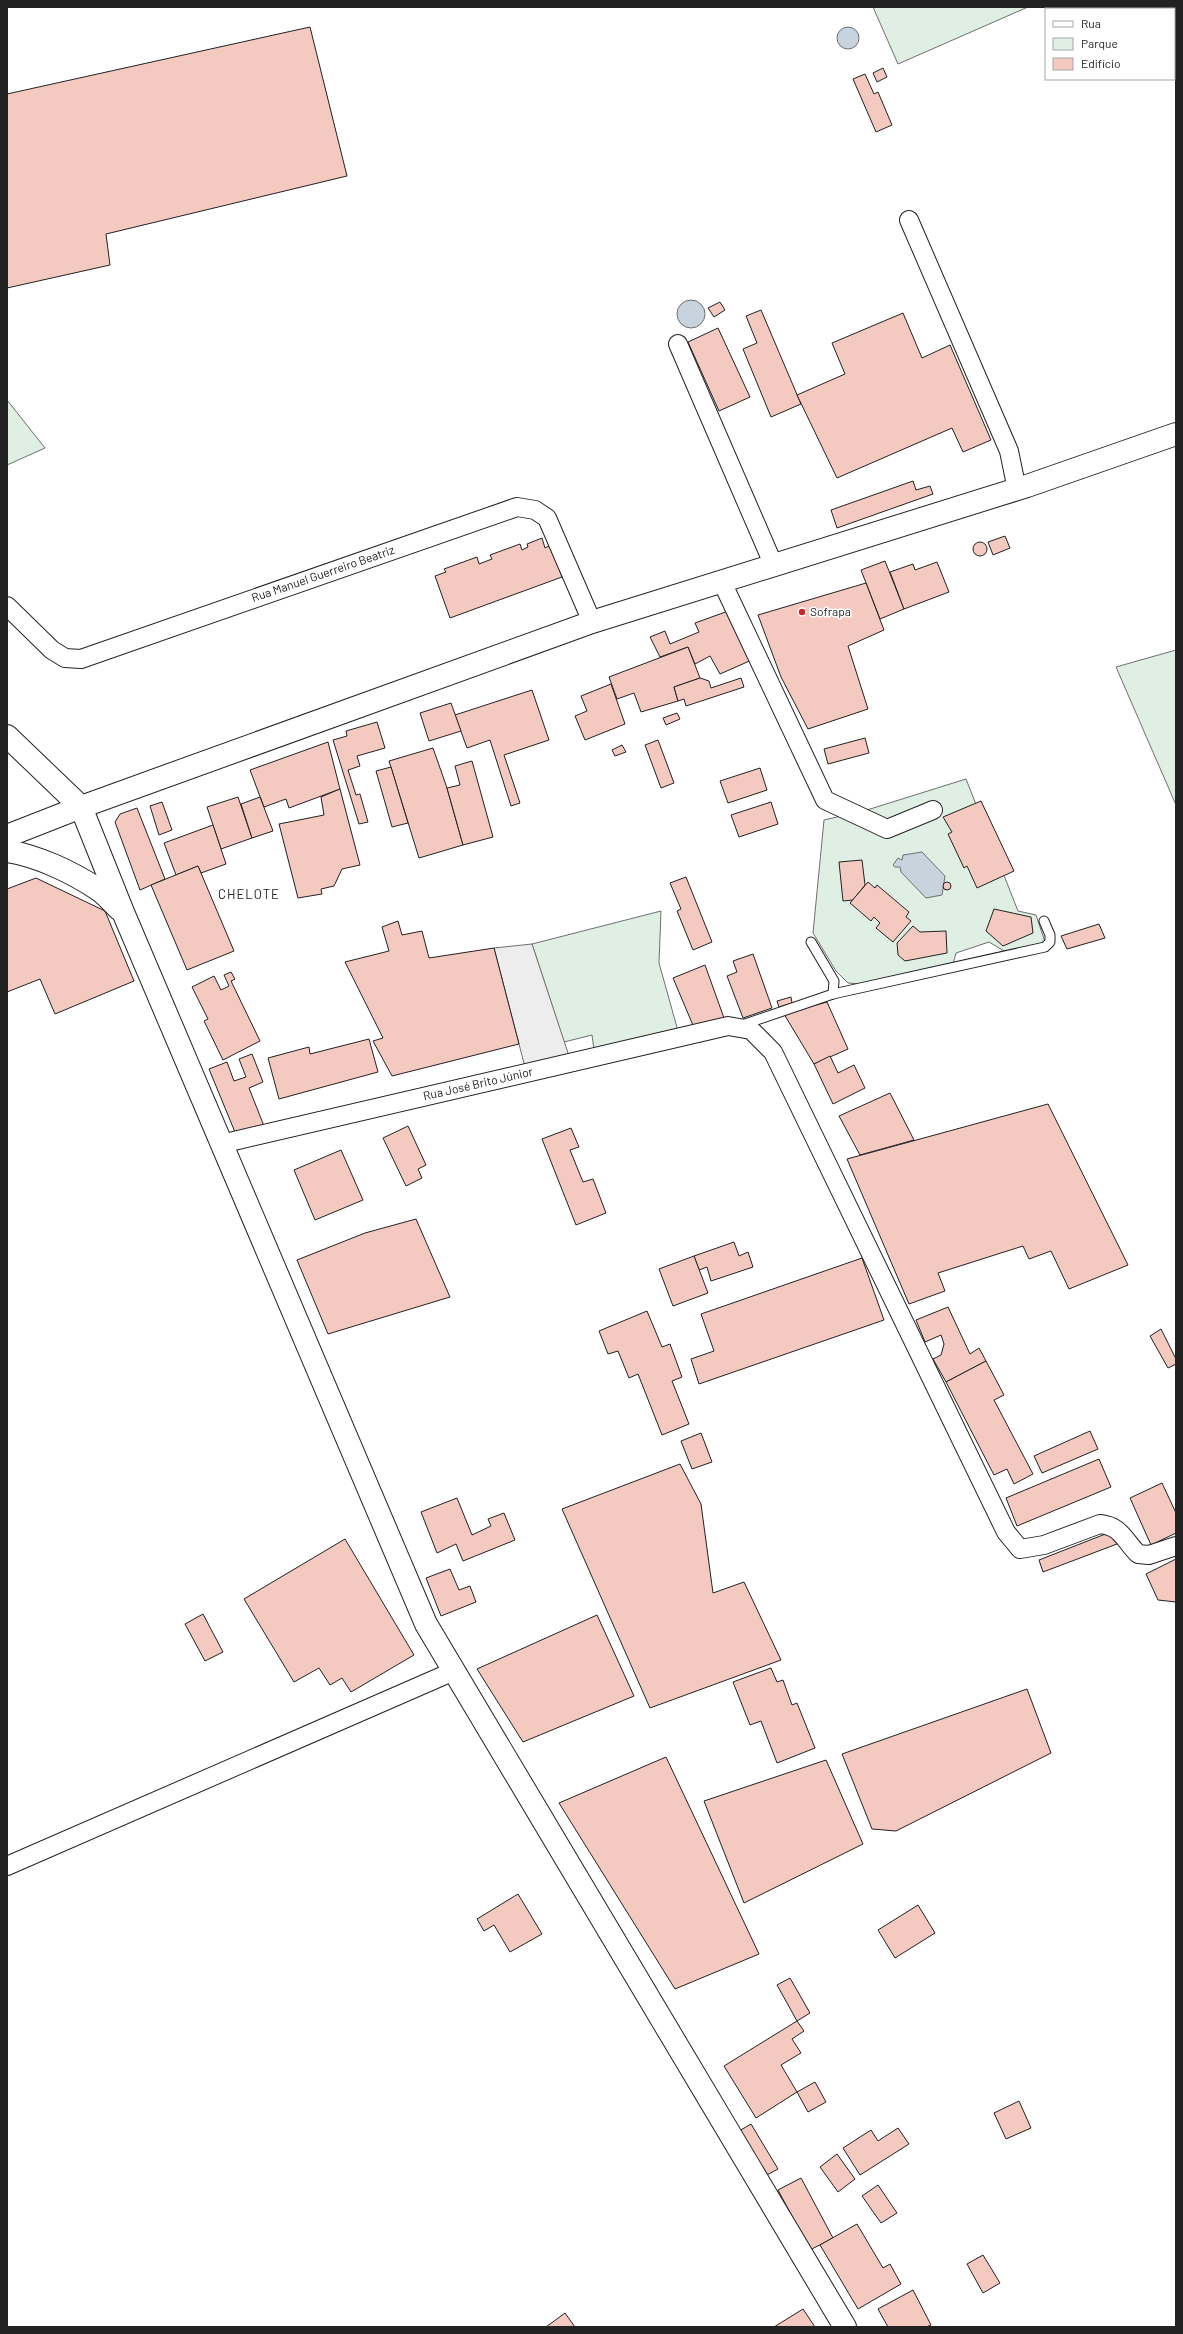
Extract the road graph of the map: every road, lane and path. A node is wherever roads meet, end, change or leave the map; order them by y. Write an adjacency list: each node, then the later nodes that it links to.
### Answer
1 (909, 220): 4 (street)
2 (678, 344): 5 (street)
3 (1176, 434): 4 (street)
4 (1017, 490): 5 (street)
5 (774, 566): 6 (street)
6 (722, 582): 8 (street); 11 (street)
7 (7, 606): 8 (street, Rua Manuel Guerreiro Beatriz)
8 (592, 622): 10 (street)
9 (7, 736): 10 (street)
10 (81, 807): 12 (street); 14 (street)
11 (933, 810)
12 (7, 836)
13 (7, 850): 14 (street)
14 (123, 912): 19 (street)
15 (1044, 921): 17 (lane)
16 (811, 942): 17 (lane)
17 (833, 994): 18 (lane)
18 (735, 1028): 19 (street, Rua José Brito Júnior); 20 (street, Rua José Brito Júnior)
19 (221, 1144): 21 (street)
20 (1176, 1546)
21 (454, 1670): 22 (street); 23 (street)
22 (7, 1866)
23 (845, 2327)

